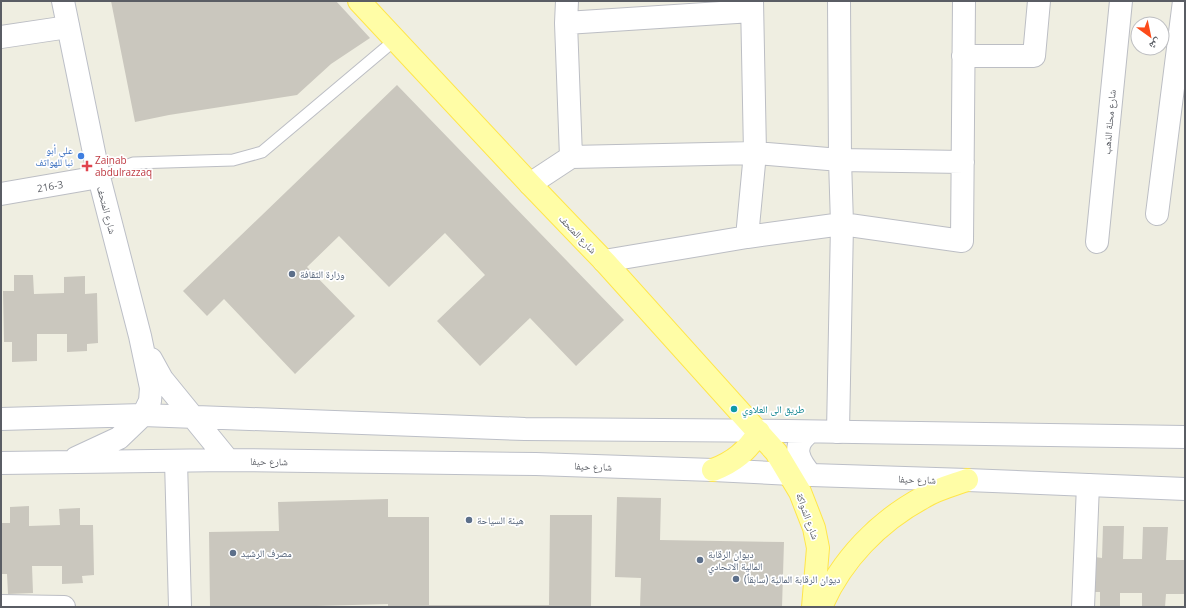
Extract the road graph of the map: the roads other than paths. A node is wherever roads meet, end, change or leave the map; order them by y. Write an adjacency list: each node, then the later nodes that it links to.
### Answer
1 (63, 1): 11 (street, شارع المتحف)
2 (359, 1): 13 (main road, شارع المتحف)
3 (567, 1): 10 (street)
4 (839, 1): 17 (street)
5 (964, 1): 14 (street)
6 (1039, 1): 14 (street)
7 (1121, 1): 25 (street, شارع محلة الذهب)
8 (1184, 1): 22 (street)
9 (752, 6): 10 (street); 15 (street)
10 (566, 23): 16 (street)
11 (68, 27): 12 (street); 19 (street, شارع المتحف)
12 (1, 37)
13 (396, 40): 19 (lane); 20 (main road, شارع المتحف)
14 (963, 56): 18 (street)
15 (755, 153): 16 (street); 17 (street); 24 (street)
16 (571, 157): 20 (street)
17 (840, 160): 18 (street); 23 (street)
18 (962, 162): 23 (street)
19 (98, 177): 21 (street, 216-3); 27 (street, شارع المتحف)
20 (530, 184): 26 (main road, شارع المتحف)
21 (1, 194)
22 (1157, 214)
23 (842, 224): 24 (street); 33 (street)
24 (747, 236): 26 (street)
25 (1098, 242)
26 (604, 261): 31 (main road, شارع المتحف)
27 (140, 336): 28 (street, شارع المتحف); 29 (street)
28 (143, 415): 29 (street); 30 (street); 37 (street)
29 (193, 417): 31 (street); 35 (street)
30 (1, 419)
31 (759, 432): 32 (street); 39 (main road); 40 (main road, شارع المتحف)
32 (810, 432): 33 (street); 40 (street)
33 (838, 432): 34 (street)
34 (1185, 437)
35 (228, 460): 36 (street, شارع حيفا); 39 (street, شارع حيفا)
36 (176, 461): 37 (street, شارع حيفا); 46 (street)
37 (66, 462): 38 (street, شارع حيفا)
38 (1, 463)
39 (713, 470): 40 (street, شارع حيفا)
40 (801, 475): 41 (street, شارع حيفا); 47 (main road, شارع الشواكة)
41 (967, 480): 42 (street, شارع حيفا); 48 (main road)
42 (1088, 485): 43 (street, شارع حيفا); 49 (street)
43 (1185, 489)
44 (1, 606): 45 (street)
45 (64, 607)
46 (180, 607)
47 (813, 607)
48 (821, 607)
49 (1083, 607)

